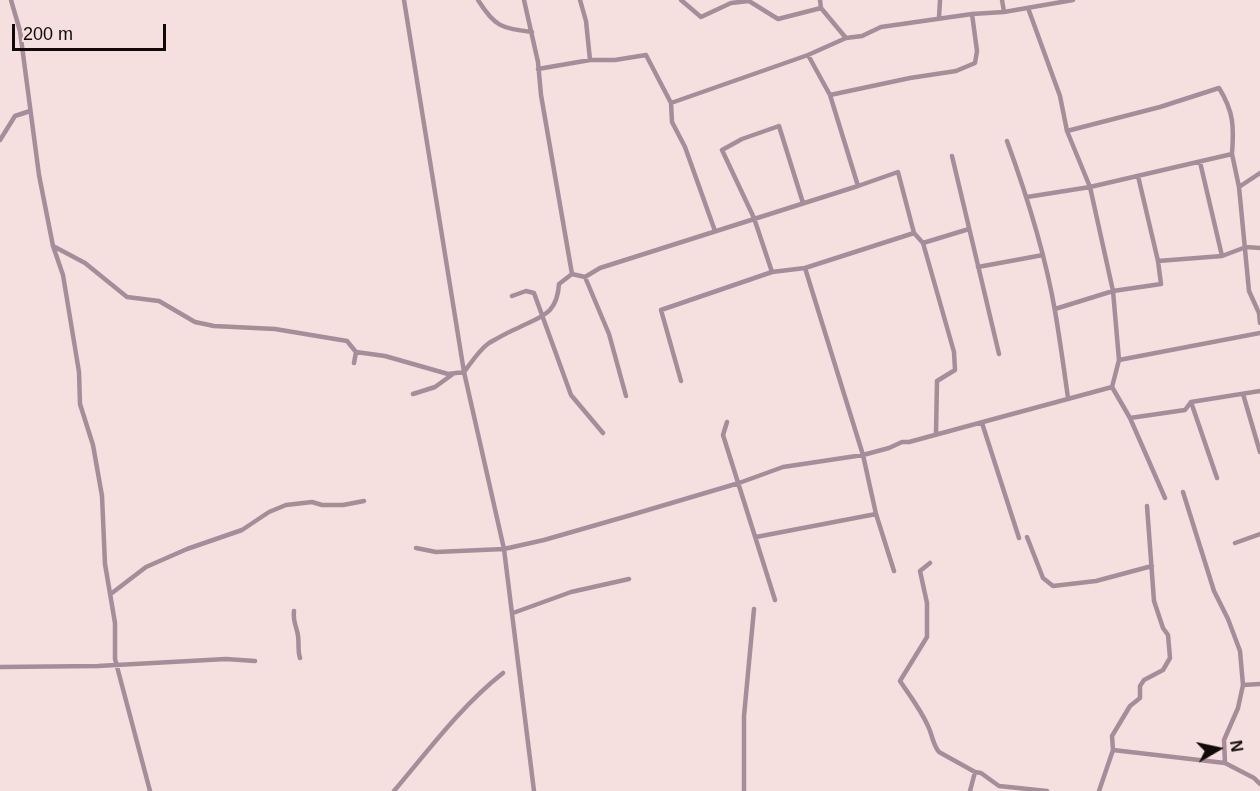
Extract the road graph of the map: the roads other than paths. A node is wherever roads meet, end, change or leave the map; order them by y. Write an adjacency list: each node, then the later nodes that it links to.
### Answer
1 (11, 0): 24 (street)
2 (404, 0): 64 (street)
3 (478, 0): 17 (street)
4 (524, 0): 17 (street)
5 (580, 0): 20 (street)
6 (681, 0): 12 (street)
7 (820, 0): 12 (street)
8 (940, 0): 16 (street)
9 (1002, 0): 14 (street)
10 (1073, 0): 11 (street)
11 (1053, 2): 13 (street)
12 (821, 8): 18 (street)
13 (1028, 8): 14 (street); 25 (street)
14 (1004, 12): 15 (street)
15 (972, 14): 16 (street); 22 (street)
16 (939, 18): 18 (street)
17 (532, 33): 21 (street)
18 (846, 38): 19 (street)
19 (808, 55): 22 (street); 23 (street)
20 (590, 60): 21 (street); 23 (street)
21 (538, 69): 52 (street)
22 (830, 95): 33 (street)
23 (671, 103): 40 (street)
24 (30, 111): 26 (street); 43 (street)
25 (1067, 131): 28 (street); 34 (street)
26 (0, 140)
27 (1007, 141): 36 (street)
28 (1232, 154): 30 (street); 35 (street)
29 (952, 156): 39 (street)
30 (1200, 162): 32 (street); 47 (street)
31 (1260, 173): 35 (street)
32 (1138, 176): 34 (street); 48 (street)
33 (858, 186): 37 (street); 41 (street)
34 (1090, 187): 36 (street); 54 (street)
35 (1239, 187): 44 (street)
36 (1027, 197): 46 (street)
37 (803, 203): 38 (street); 38 (street)
38 (754, 218): 40 (street); 51 (street)
39 (969, 229): 42 (street); 49 (street)
40 (715, 231): 53 (street)
41 (915, 233): 42 (street); 50 (street)
42 (923, 243): 78 (street)
43 (52, 246): 60 (street); 99 (street)
44 (1246, 247): 45 (street); 47 (street); 58 (street)
45 (1260, 248)
46 (1042, 255): 49 (street); 56 (street)
47 (1222, 256): 48 (street)
48 (1158, 261): 54 (street)
49 (978, 267): 61 (street)
50 (806, 268): 51 (street); 80 (street)
51 (772, 272): 66 (street)
52 (572, 274): 53 (street); 57 (street)
53 (585, 277): 71 (street)
54 (1113, 291): 56 (street); 62 (street)
55 (512, 296): 57 (street)
56 (1055, 309): 72 (street)
57 (542, 318): 64 (street); 77 (street)
58 (1260, 323)
59 (1260, 333): 62 (street)
60 (356, 352): 63 (street); 65 (street)
61 (999, 354)
62 (1119, 360): 67 (street)
63 (354, 363)
64 (464, 372): 65 (street); 94 (street)
65 (455, 373): 69 (street)
66 (681, 381)
67 (1112, 387): 72 (street); 74 (street)
68 (1260, 391): 70 (street)
69 (413, 394)
70 (1243, 394): 73 (street); 79 (street)
71 (626, 396)
72 (1068, 398): 76 (street)
73 (1191, 402): 74 (street); 81 (street)
74 (1130, 418): 84 (street)
75 (728, 422): 82 (street)
76 (982, 423): 78 (street); 91 (street)
77 (603, 433)
78 (936, 434): 80 (street)
79 (1260, 452)
80 (863, 455): 82 (street); 87 (street)
81 (1217, 478)
82 (739, 483): 89 (street); 94 (street)
83 (1183, 492): 110 (street)
84 (1165, 498)
85 (364, 501): 99 (street)
86 (1147, 506): 96 (street)
87 (876, 513): 89 (street); 97 (street)
88 (1260, 534): 92 (street)
89 (756, 537): 100 (street)
90 (1027, 537): 96 (street)
91 (1019, 538)
92 (1235, 543)
93 (416, 548): 94 (street)
94 (504, 549): 103 (street)
95 (930, 563): 113 (street)
96 (1152, 566): 111 (street)
97 (894, 571)
98 (629, 579): 103 (street)
99 (112, 593): 106 (street)
100 (776, 600)
101 (754, 609): 118 (street)
102 (294, 611): 104 (street)
103 (513, 613): 117 (street)
104 (300, 658)
105 (255, 661): 106 (street)
106 (117, 664): 107 (street); 115 (street)
107 (0, 667)
108 (502, 673): 116 (street)
109 (1260, 684): 110 (street)
110 (1243, 685): 112 (street)
111 (1113, 750): 112 (street); 121 (street)
112 (1225, 763): 114 (street)
113 (975, 772): 119 (street); 120 (street)
114 (1260, 784)
115 (150, 791)
116 (394, 791)
117 (534, 791)
118 (744, 791)
119 (970, 791)
120 (1047, 791)
121 (1099, 791)

